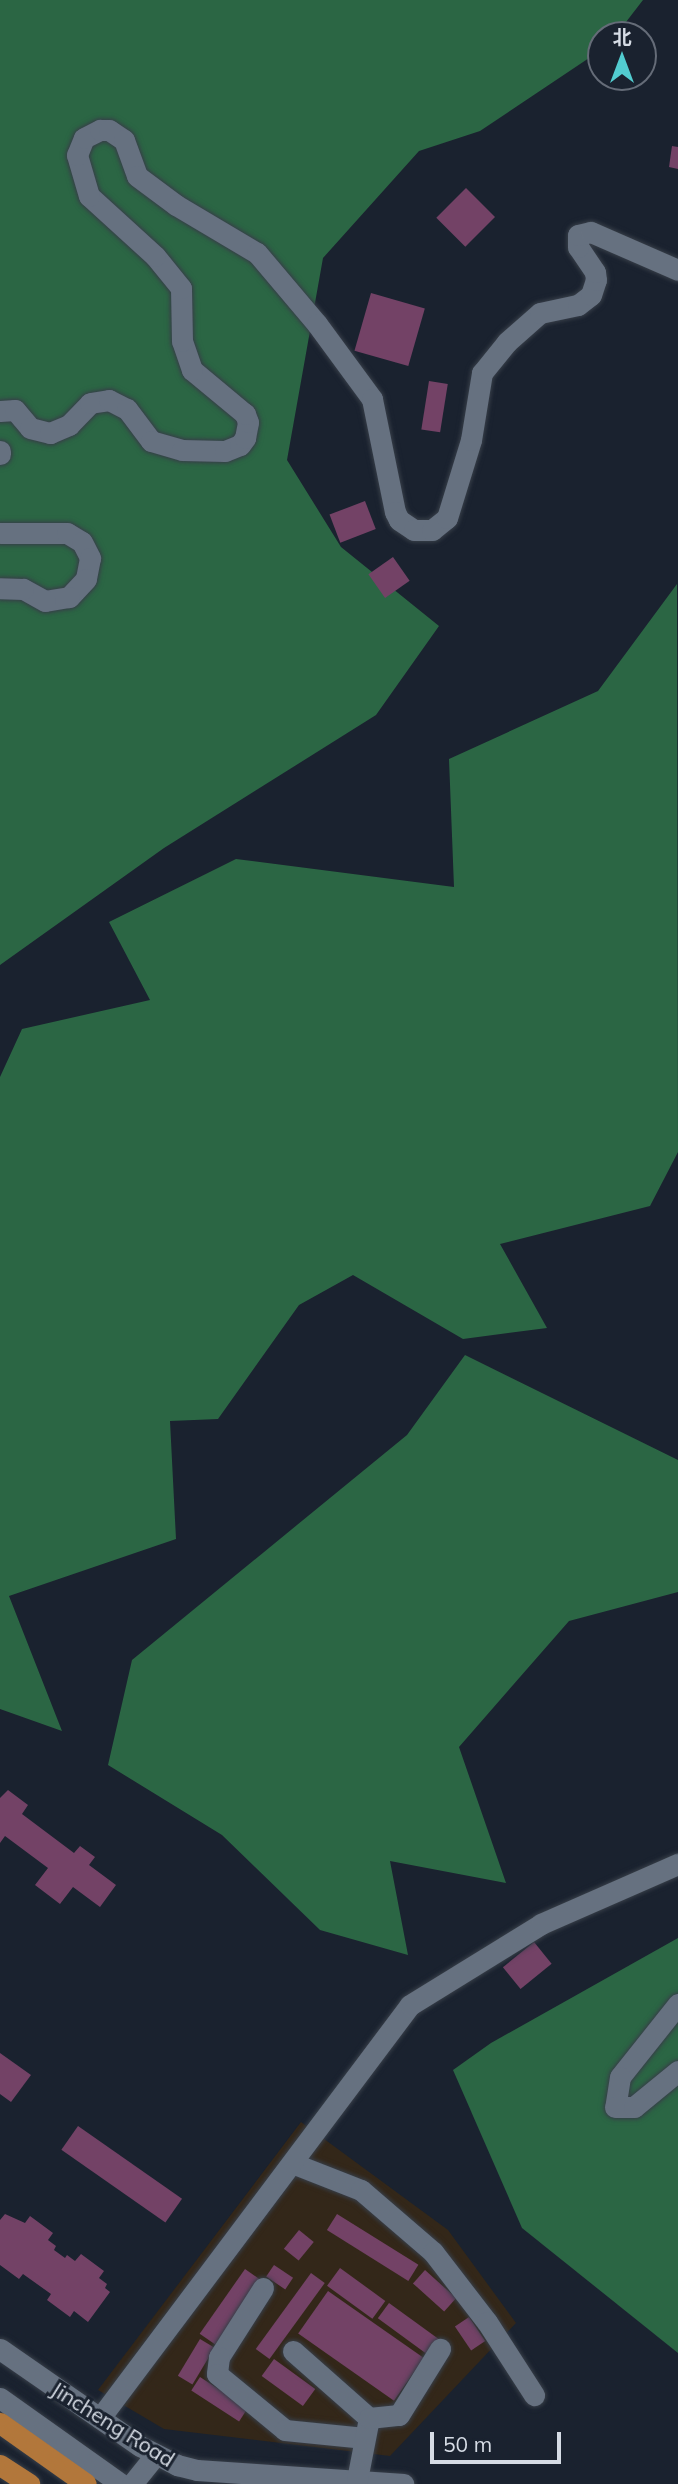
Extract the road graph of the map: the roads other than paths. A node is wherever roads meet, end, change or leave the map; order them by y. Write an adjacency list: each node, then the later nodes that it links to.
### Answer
1 (678, 270): 2 (street)
2 (0, 411)
3 (0, 533): 4 (street)
4 (0, 588)
5 (678, 1864): 8 (street)
6 (678, 2004): 7 (street)
7 (678, 2071)
8 (292, 2163): 13 (street); 15 (street)
9 (263, 2288): 17 (street)
10 (0, 2349): 15 (street, Jincheng Road)
11 (440, 2349): 17 (street)
12 (293, 2351): 17 (street)
13 (534, 2395)
14 (0, 2398): 23 (street)
15 (100, 2418): 18 (street, Jincheng Road)
16 (0, 2423): 22 (main road)
17 (367, 2428): 20 (street)
18 (156, 2454): 20 (street, Jincheng Road); 24 (street)
19 (0, 2465): 21 (main road)
20 (357, 2480): 25 (street, Jincheng Road)
21 (29, 2484)
22 (86, 2484)
23 (121, 2484)
24 (132, 2484)
25 (404, 2484)

